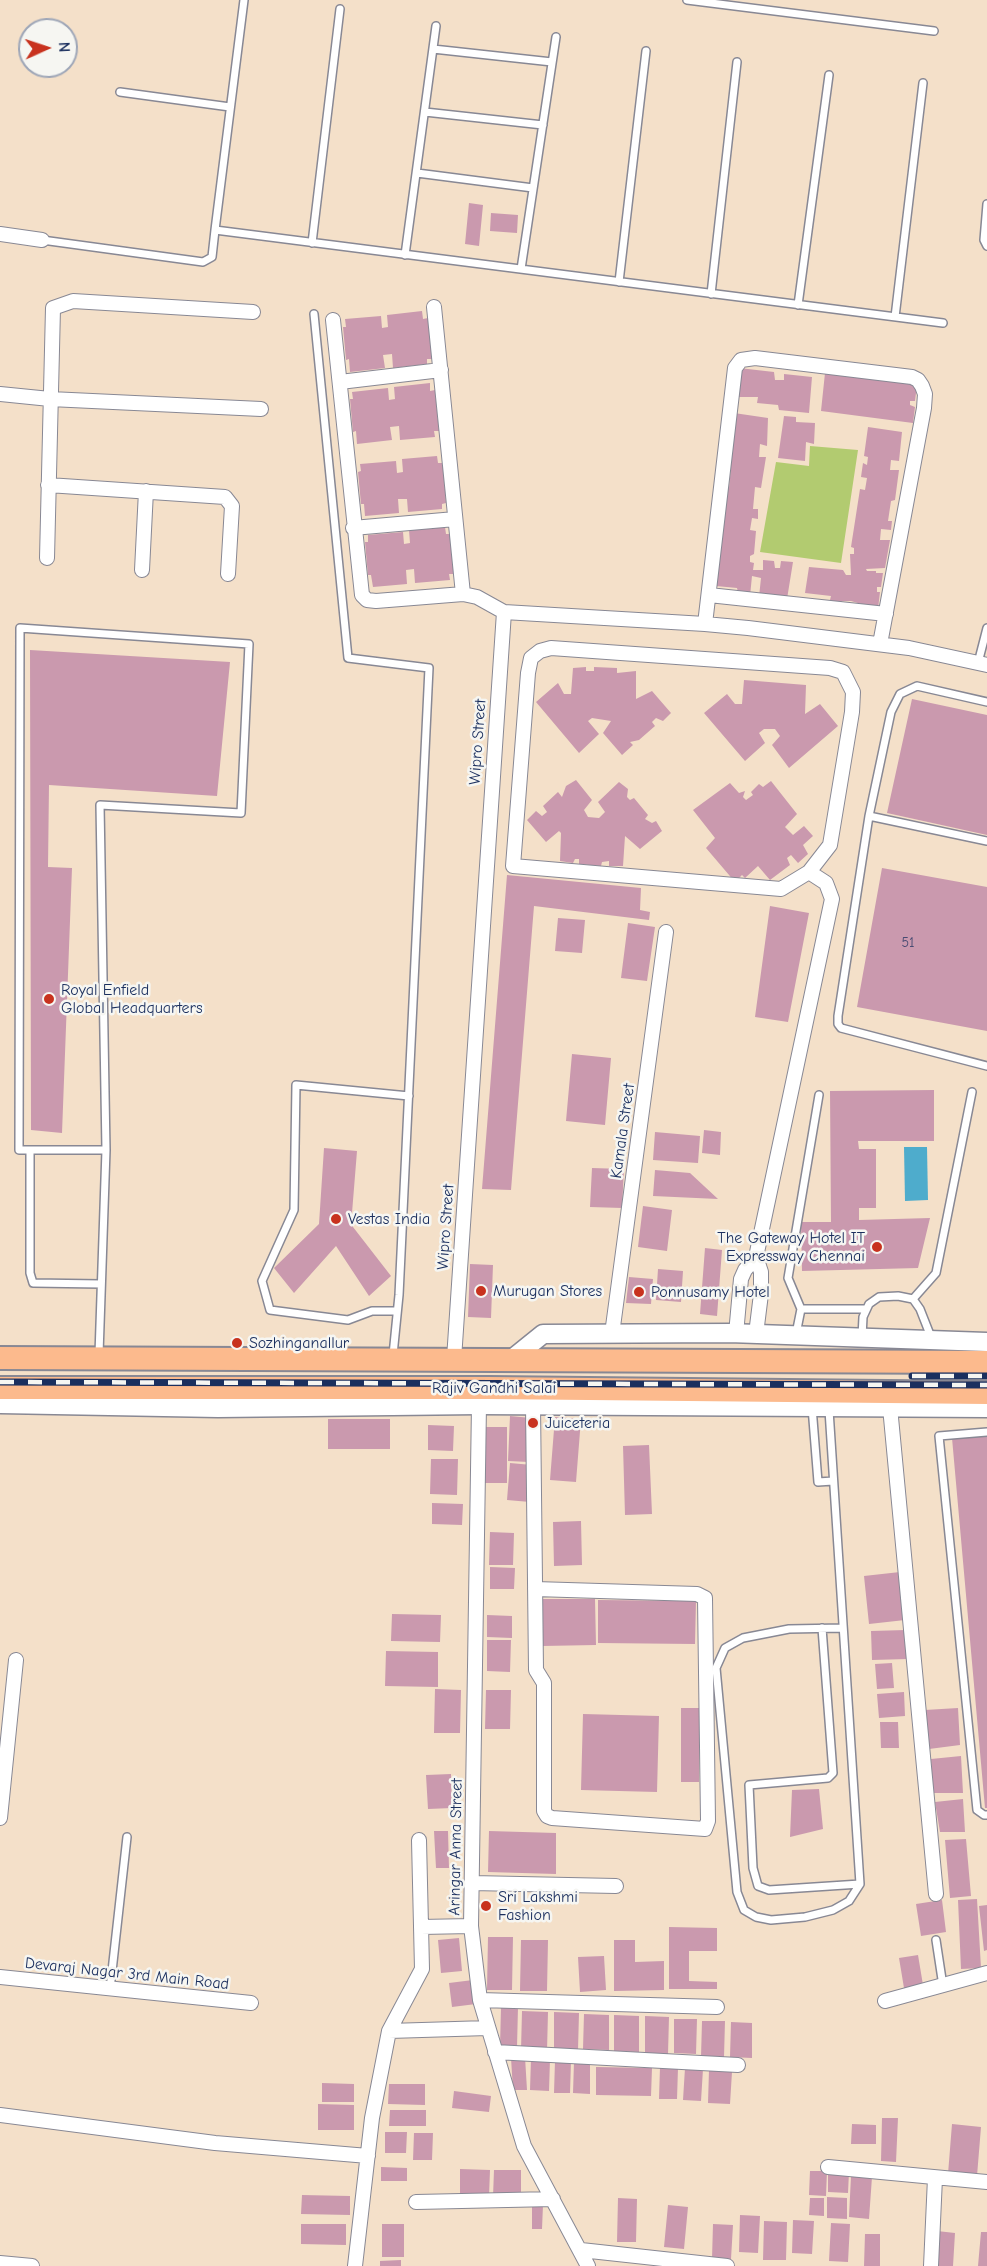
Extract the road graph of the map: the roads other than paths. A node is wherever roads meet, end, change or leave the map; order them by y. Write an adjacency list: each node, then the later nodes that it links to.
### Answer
1 (244, 0): 14 (lane)
2 (687, 0): 5 (lane)
3 (340, 9): 23 (lane)
4 (436, 26): 7 (lane)
5 (934, 31)
6 (556, 38): 9 (lane)
7 (433, 49): 9 (lane); 15 (lane)
8 (646, 51): 27 (lane)
9 (552, 62): 16 (lane)
10 (737, 62): 28 (lane)
11 (829, 75): 29 (lane)
12 (923, 83): 33 (lane)
13 (120, 92): 14 (lane)
14 (230, 107): 20 (lane)
15 (425, 112): 16 (lane); 17 (lane)
16 (543, 125): 18 (lane)
17 (417, 173): 18 (lane); 25 (lane)
18 (533, 188): 26 (lane)
19 (987, 204): 24 (lane)
20 (215, 230): 22 (lane); 23 (lane)
21 (0, 234): 22 (street)
22 (42, 240)
23 (312, 243): 25 (lane)
24 (987, 246)
25 (405, 255): 26 (lane)
26 (521, 269): 27 (lane)
27 (619, 282): 28 (lane)
28 (711, 294): 29 (lane)
29 (798, 305): 33 (lane)
30 (434, 307): 36 (street)
31 (253, 312): 39 (street)
32 (314, 314): 66 (lane)
33 (895, 317): 35 (lane)
34 (333, 320): 37 (street)
35 (943, 323)
36 (441, 370): 37 (street); 43 (street)
37 (340, 382): 44 (street)
38 (0, 394): 39 (street)
39 (50, 399): 40 (street); 41 (street)
40 (261, 410)
41 (48, 484): 42 (street); 45 (street)
42 (146, 491): 46 (street); 47 (street)
43 (455, 519): 44 (street); 48 (street)
44 (353, 528): 48 (street)
45 (47, 558)
46 (142, 570)
47 (228, 574)
48 (463, 594): 50 (street)
49 (708, 595): 51 (street); 51 (street); 52 (street)
50 (504, 612): 52 (street); 59 (street, Wipro Street)
51 (886, 614): 54 (street)
52 (705, 624): 54 (street)
53 (987, 628): 55 (lane)
54 (880, 644): 55 (street)
55 (982, 664)
56 (987, 702): 57 (lane)
57 (869, 816): 58 (lane); 63 (lane)
58 (987, 841)
59 (487, 865): 60 (street); 85 (street, Wipro Street)
60 (513, 866): 61 (street); 61 (street)
61 (809, 872): 69 (street)
62 (666, 932): 75 (street, Kamala Street)
63 (987, 1066)
64 (972, 1092): 71 (lane)
65 (819, 1095): 72 (lane)
66 (409, 1096): 74 (lane); 74 (lane)
67 (30, 1150): 68 (lane); 68 (lane); 70 (lane)
68 (106, 1150): 70 (lane)
69 (756, 1257): 76 (street); 77 (street)
70 (101, 1284): 83 (lane)
71 (914, 1299): 73 (lane); 80 (lane)
72 (801, 1309): 73 (lane); 78 (lane)
73 (866, 1310): 79 (lane)
74 (397, 1311): 84 (lane)
75 (612, 1334): 76 (street); 86 (street)
76 (736, 1334): 77 (street)
77 (756, 1334): 78 (street)
78 (796, 1336): 79 (street)
79 (862, 1337): 80 (street)
80 (932, 1340): 81 (street)
81 (987, 1342)
82 (0, 1358): 83 (main road, Rajiv Gandhi Salai)
83 (99, 1359): 84 (main road, Rajiv Gandhi Salai)
84 (392, 1359): 85 (main road, Rajiv Gandhi Salai)
85 (454, 1359): 86 (main road, Rajiv Gandhi Salai)
86 (512, 1359): 87 (main road, Rajiv Gandhi Salai)
87 (904, 1362): 88 (main road, Rajiv Gandhi Salai); 94 (main road)
88 (962, 1362): 89 (main road, Rajiv Gandhi Salai); 91 (main road)
89 (987, 1362)
90 (0, 1388): 93 (main road, Rajiv Gandhi Salai)
91 (962, 1393): 92 (main road, Rajiv Gandhi Salai); 94 (main road, Rajiv Gandhi Salai)
92 (987, 1393)
93 (861, 1399): 94 (main road, Rajiv Gandhi Salai); 98 (street)
94 (897, 1400): 99 (street); 114 (street)
95 (0, 1404): 96 (street)
96 (479, 1405): 97 (street); 111 (street, Aringar Anna Street)
97 (533, 1405): 98 (street); 102 (street)
98 (820, 1406): 101 (lane); 101 (lane)
99 (987, 1408)
100 (987, 1432): 107 (lane)
101 (833, 1481): 104 (lane)
102 (535, 1589): 102 (street)
103 (822, 1628): 104 (lane); 112 (lane); 112 (lane)
104 (843, 1628): 112 (lane)
105 (16, 1660): 106 (street)
106 (5, 1722): 108 (street)
107 (987, 1815)
108 (0, 1818)
109 (127, 1837): 121 (lane)
110 (419, 1840): 116 (street)
111 (472, 1883): 113 (street); 115 (street, Aringar Anna Street)
112 (860, 1884)
113 (616, 1886)
114 (936, 1894)
115 (471, 1926): 116 (street); 122 (street, Aringar Anna Street)
116 (421, 1927): 127 (street)
117 (936, 1940): 120 (lane)
118 (987, 1973): 120 (street)
119 (0, 1977): 121 (street, Devaraj Nagar 3rd Main Road)
120 (943, 1986): 123 (street)
121 (110, 1989): 124 (street, Devaraj Nagar 3rd Main Road)
122 (480, 2000): 125 (street); 126 (street, Aringar Anna Street)
123 (885, 2001)
124 (251, 2003)
125 (717, 2007)
126 (488, 2028): 127 (street); 128 (street, Aringar Anna Street)
127 (389, 2031): 131 (street)
128 (495, 2052): 129 (street); 135 (street, Aringar Anna Street)
129 (738, 2065)
130 (0, 2115): 131 (street)
131 (368, 2156): 140 (street)
132 (828, 2167): 133 (street)
133 (935, 2178): 134 (street); 143 (street)
134 (987, 2182)
135 (553, 2199): 136 (street); 137 (street, Aringar Anna Street)
136 (416, 2202)
137 (581, 2250): 141 (street, Aringar Anna Street); 142 (street)
138 (0, 2263): 139 (street)
139 (32, 2266)
140 (356, 2266)
141 (588, 2266)
142 (727, 2266)
143 (931, 2266)

